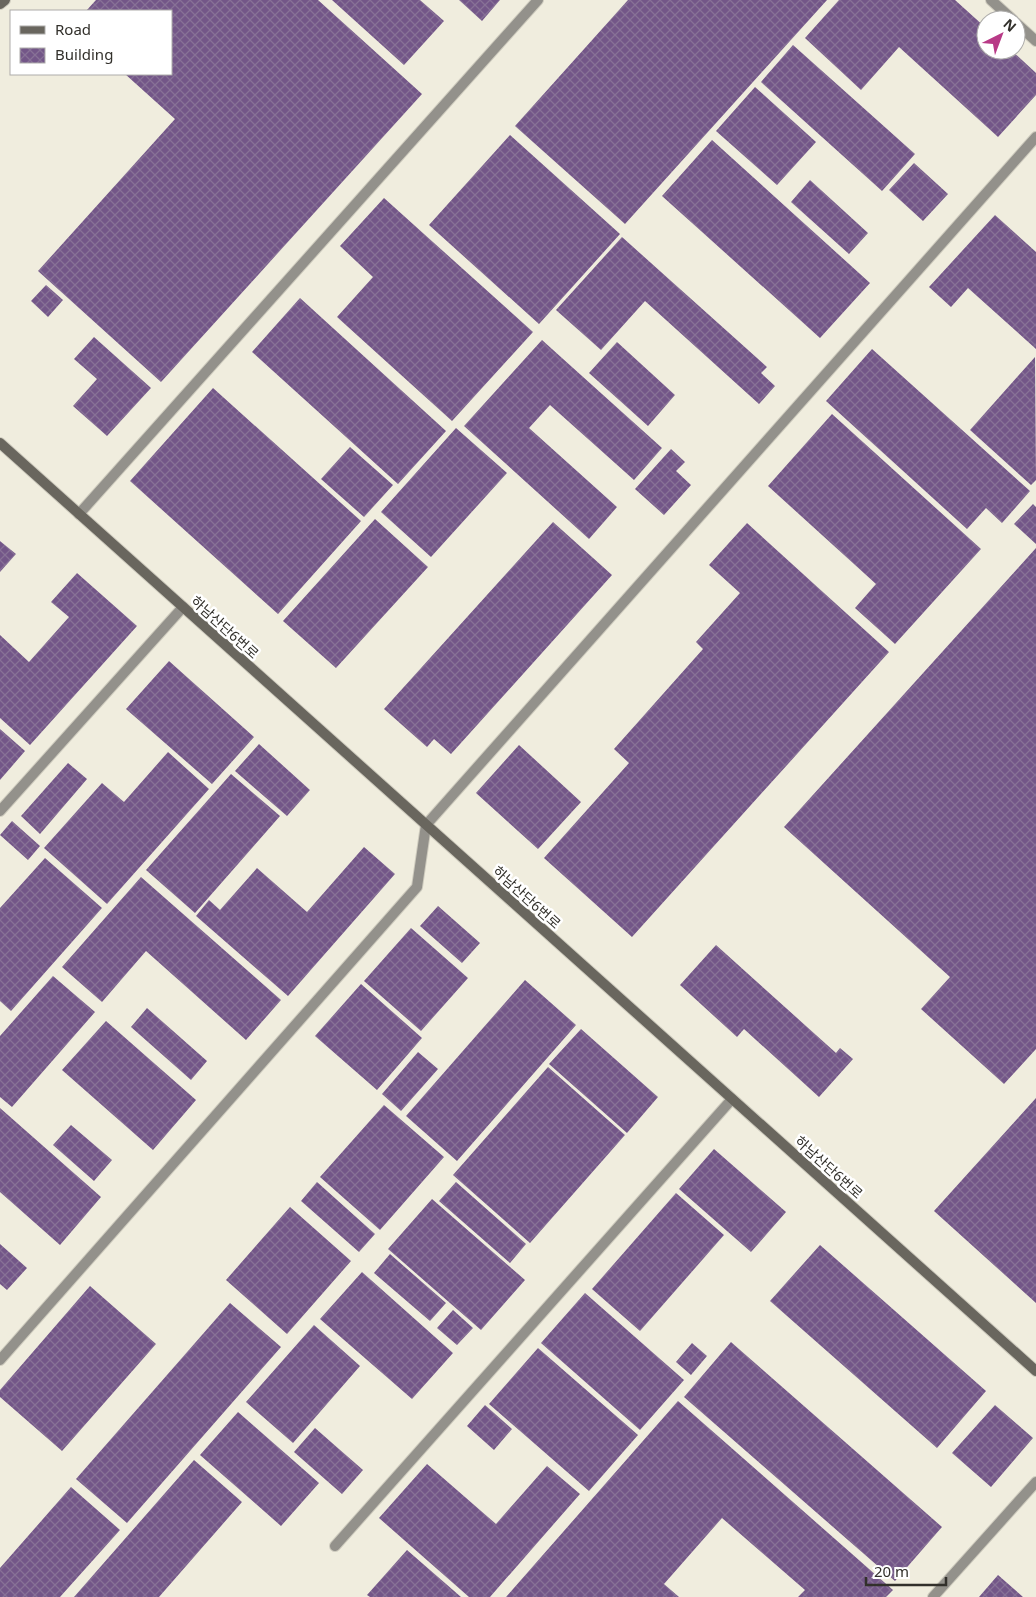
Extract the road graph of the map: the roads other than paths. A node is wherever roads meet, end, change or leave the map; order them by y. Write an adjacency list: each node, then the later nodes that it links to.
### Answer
1 (5, 0): 4 (street)
2 (538, 0): 10 (street)
3 (991, 0): 5 (street)
4 (0, 4)
5 (1002, 10)
6 (1026, 32): 7 (street)
7 (1036, 40)
8 (1036, 137): 13 (street)
9 (0, 443): 10 (street, 하남산단6번로)
10 (79, 514): 11 (street, 하남산단6번로)
11 (183, 607): 12 (street); 13 (street, 하남산단6번로)
12 (0, 811)
13 (426, 825): 14 (street, 하남산단6번로); 15 (street)
14 (732, 1099): 16 (street, 하남산단6번로); 18 (street)
15 (0, 1360)
16 (1036, 1371)
17 (1036, 1482): 19 (street)
18 (335, 1546)
19 (933, 1597)

